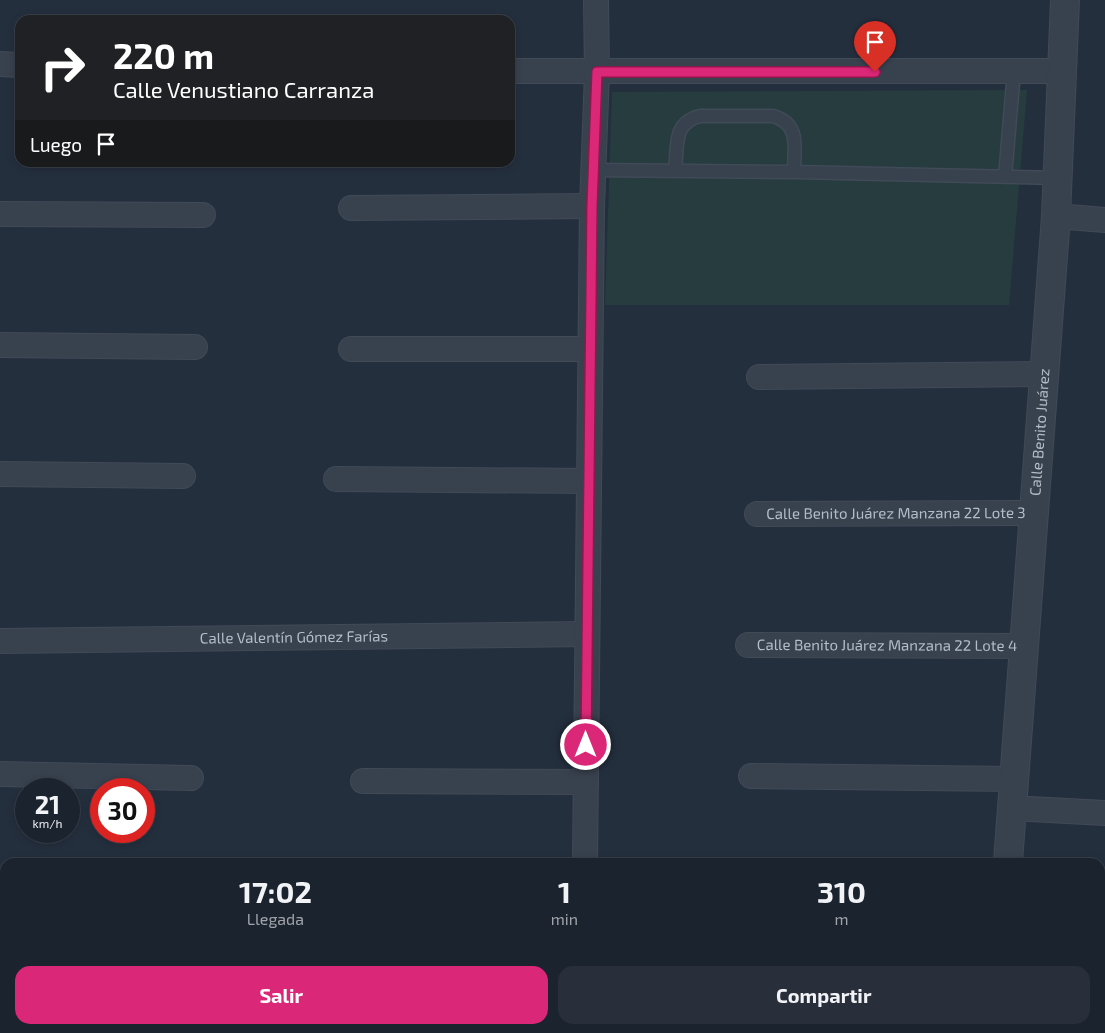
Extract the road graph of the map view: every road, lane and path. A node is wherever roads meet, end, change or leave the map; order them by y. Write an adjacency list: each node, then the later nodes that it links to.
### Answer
1 (596, 0): 8 (street)
2 (1065, 0): 7 (street, Calle Benito Juárez)
3 (0, 64): 4 (street)
4 (15, 65)
5 (515, 71): 8 (street)
6 (1014, 71): 7 (street); 8 (street); 12 (lane)
7 (1062, 71): 13 (street, Calle Benito Juárez)
8 (597, 72): 9 (street)
9 (594, 170): 10 (lane); 14 (street)
10 (676, 171): 11 (lane); 11 (lane)
11 (794, 172): 12 (lane)
12 (1005, 177): 13 (lane)
13 (1058, 178): 18 (street, Calle Benito Juárez)
14 (592, 206): 15 (street); 23 (street)
15 (351, 208)
16 (0, 214): 17 (street)
17 (203, 215)
18 (1056, 216): 19 (street); 24 (street, Calle Benito Juárez)
19 (1105, 220)
20 (0, 345): 21 (street)
21 (195, 347)
22 (351, 349): 23 (street)
23 (590, 349): 29 (street)
24 (1044, 374): 25 (street); 30 (street, Calle Benito Juárez)
25 (759, 377)
26 (0, 474): 27 (street)
27 (183, 476)
28 (336, 479): 29 (street)
29 (588, 481): 32 (street)
30 (1034, 513): 31 (street, Calle Benito Juárez Manzana 22 Lote 3); 35 (street, Calle Benito Juárez)
31 (757, 514)
32 (587, 634): 33 (street, Calle Valentín Gómez Farías); 41 (street)
33 (0, 641)
34 (748, 645): 35 (street, Calle Benito Juárez Manzana 22 Lote 4)
35 (1024, 646): 39 (street, Calle Benito Juárez)
36 (0, 774): 38 (street)
37 (751, 776): 39 (street)
38 (191, 778)
39 (1014, 779): 42 (street, Calle Benito Juárez)
40 (364, 781): 41 (street)
41 (586, 782): 44 (street)
42 (1012, 808): 43 (street); 45 (street, Calle Benito Juárez)
43 (1105, 813)
44 (585, 858)
45 (1008, 858)

